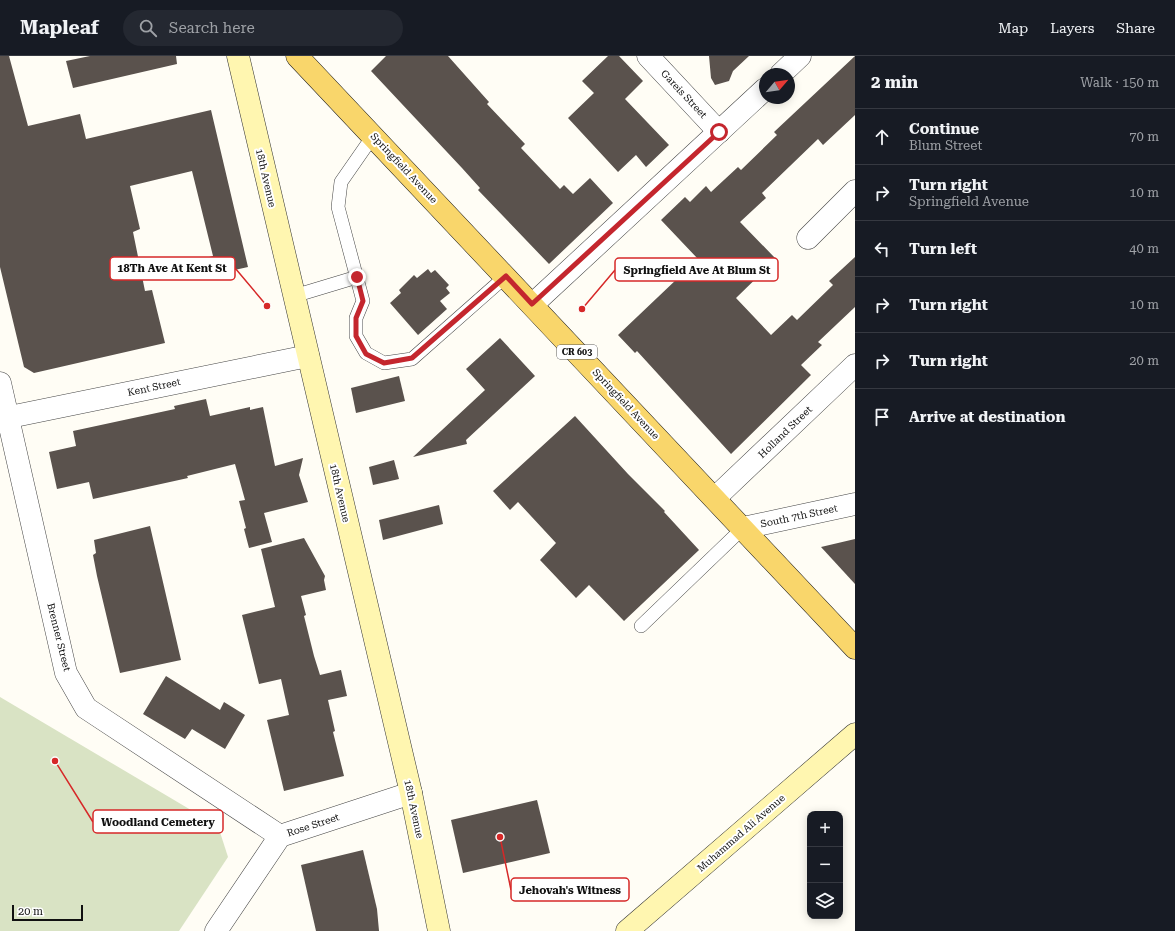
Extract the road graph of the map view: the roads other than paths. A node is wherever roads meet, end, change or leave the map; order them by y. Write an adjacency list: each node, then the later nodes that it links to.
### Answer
1 (238, 56): 13 (main road, 18th Avenue)
2 (297, 56): 8 (main road, Springfield Avenue / CR 603)
3 (648, 56): 7 (street, Gareis Street)
4 (800, 56): 5 (street)
5 (787, 68)
6 (759, 95): 7 (street)
7 (719, 132): 14 (street)
8 (373, 136): 11 (main road, Springfield Avenue / CR 603); 12 (lane)
9 (855, 191): 10 (street)
10 (808, 238)
11 (506, 276): 12 (lane); 14 (main road, Springfield Avenue / CR 603)
12 (357, 277): 13 (lane)
13 (294, 296): 15 (main road, 18th Avenue)
14 (532, 304): 19 (main road, Springfield Avenue / CR 603)
15 (308, 356): 18 (street, Kent Street); 25 (main road, 18th Avenue)
16 (855, 365): 19 (street, Holland Street)
17 (0, 383): 18 (street, Brenner Street)
18 (4, 418): 26 (street, Brenner Street)
19 (715, 498): 21 (main road, Springfield Avenue / CR 603)
20 (855, 504): 21 (street, South 7th Street)
21 (743, 528): 22 (lane); 23 (main road, Springfield Avenue / CR 603)
22 (641, 626)
23 (855, 648)
24 (855, 734): 29 (main road, Muhammad Ali Avenue)
25 (411, 793): 26 (street, Rose Street); 28 (main road, 18th Avenue)
26 (280, 836): 27 (street, Rose Street)
27 (216, 931)
28 (439, 931)
29 (627, 931)

